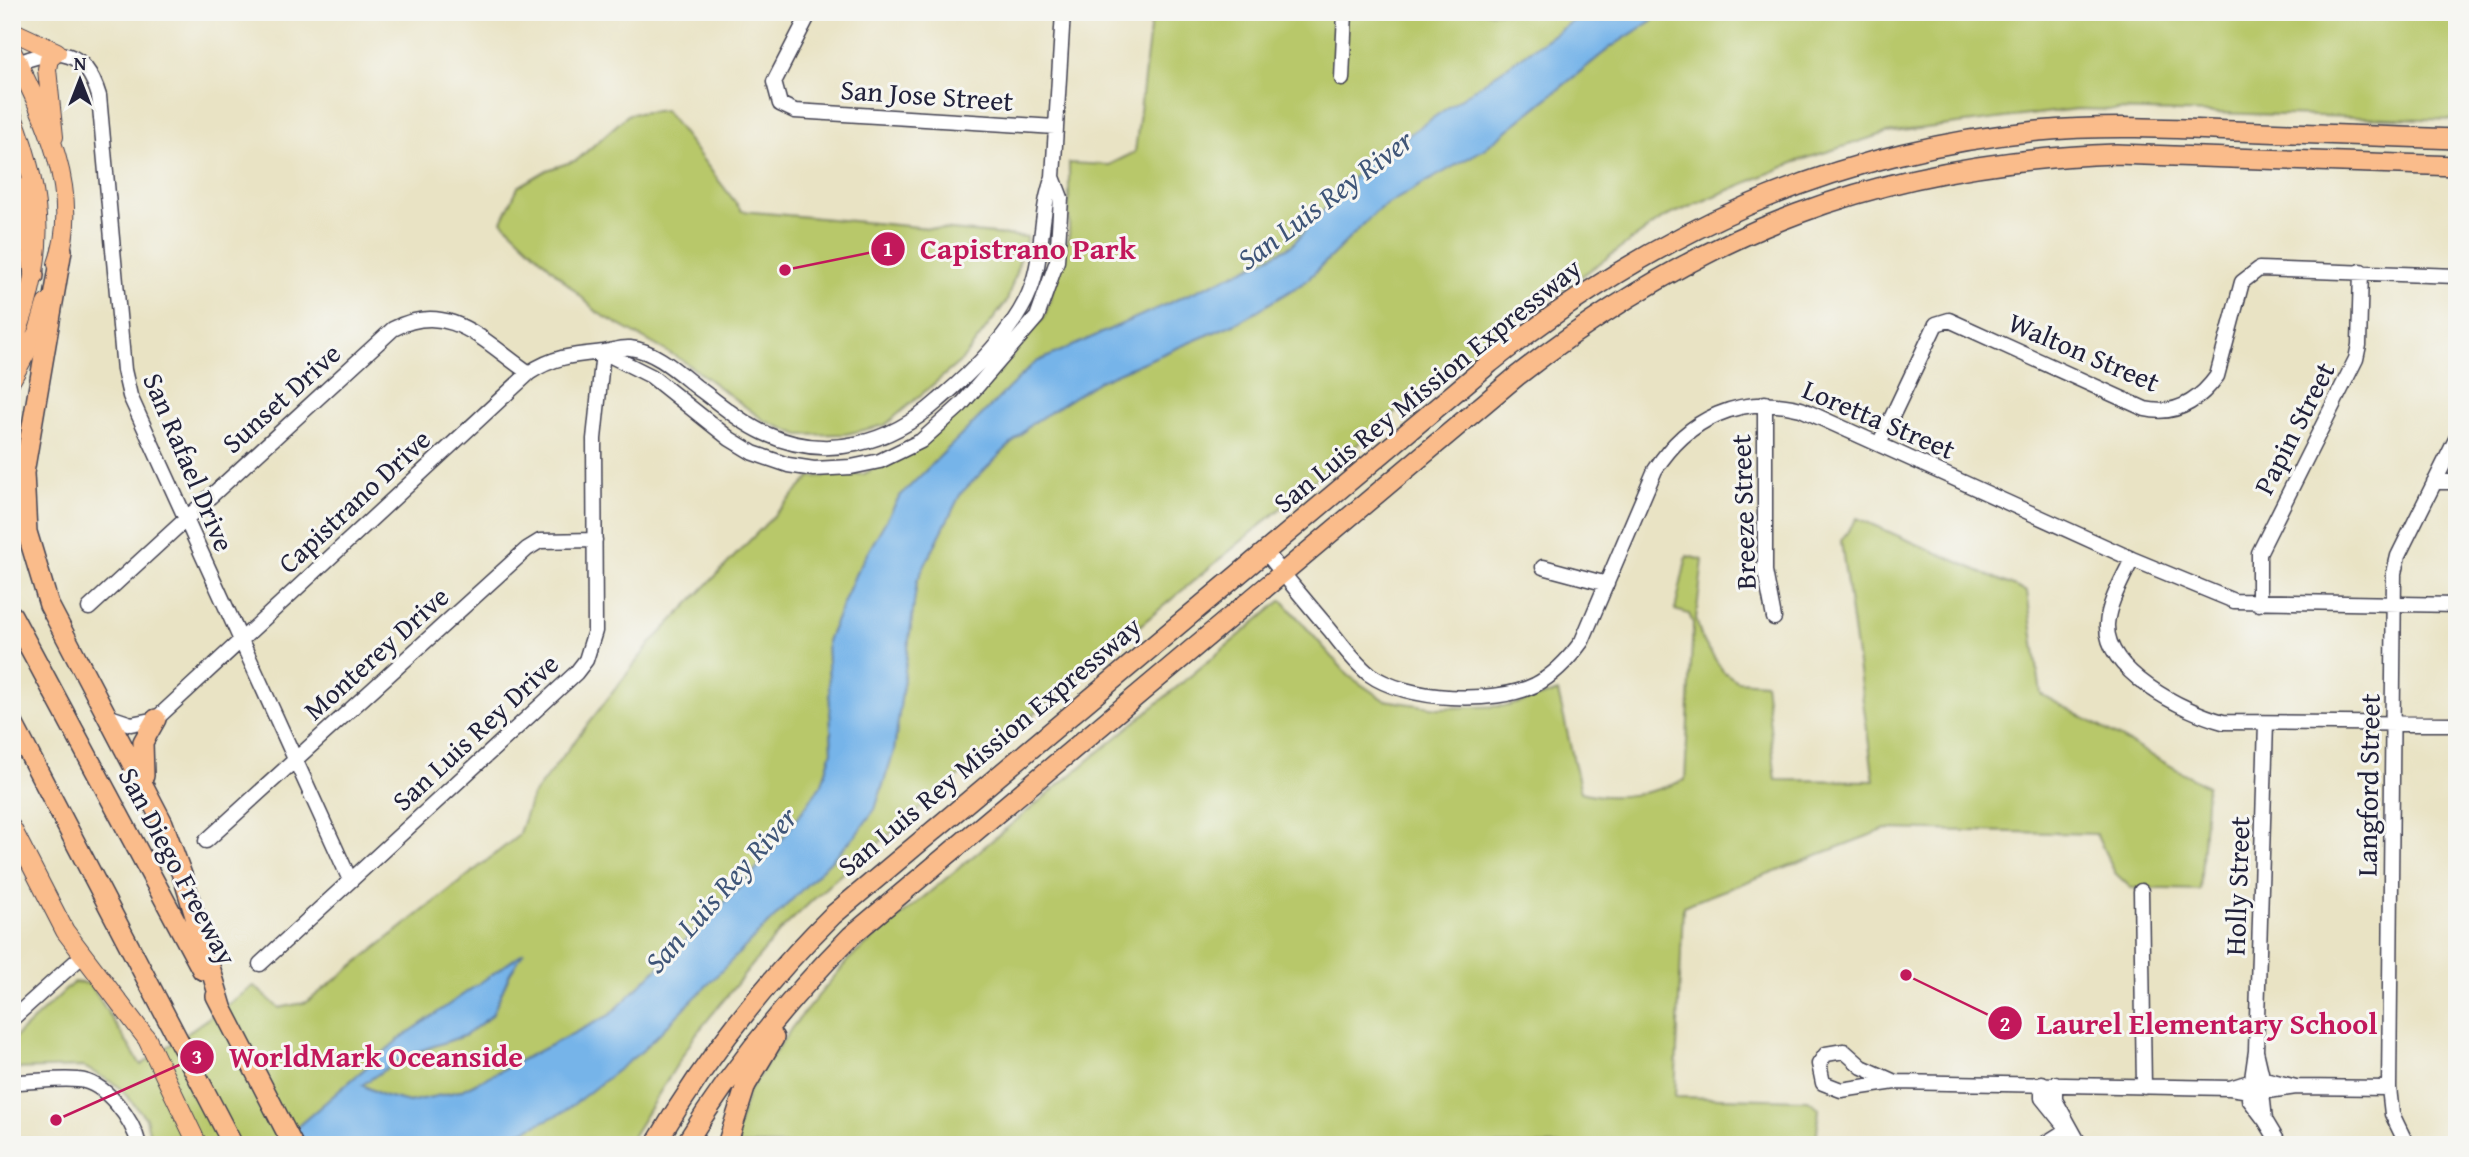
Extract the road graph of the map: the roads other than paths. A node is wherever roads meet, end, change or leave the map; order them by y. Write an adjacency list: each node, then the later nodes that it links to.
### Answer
1 (810, 12): 9 (street, San Jose Street)
2 (1063, 12): 9 (street, Capistrano Drive)
3 (1345, 12): 7 (street)
4 (12, 31): 5 (main road)
5 (57, 51): 6 (street); 11 (main road); 28 (street, San Rafael Drive)
6 (14, 60): 11 (main road)
7 (1342, 79)
8 (12, 114): 17 (main road)
9 (1055, 127): 13 (street, Capistrano Drive)
10 (2457, 139): 30 (highway, San Luis Rey Mission Expressway)
11 (56, 155): 15 (main road)
12 (2457, 166): 33 (highway, San Luis Rey Mission Expressway)
13 (1053, 177): 20 (street, Capistrano Drive); 20 (street, Capistrano Drive)
14 (12, 181): 17 (highway)
15 (62, 250): 22 (main road); 42 (highway)
16 (2361, 271): 18 (street, Walton Street); 25 (street, Walton Street); 35 (street, Papin Street)
17 (34, 276): 19 (main road)
18 (2457, 276)
19 (12, 346)
20 (603, 352): 21 (street, Capistrano Drive); 29 (street, San Luis Rey Drive)
21 (529, 373): 28 (street, Sunset Drive); 41 (street, Capistrano Drive)
22 (12, 379)
23 (1765, 403): 25 (street, Loretta Street); 34 (street, Loretta Street); 40 (street, Breeze Street)
24 (2457, 437): 26 (street, Langford Street)
25 (1879, 443): 31 (street, Loretta Street)
26 (2434, 482): 27 (street); 36 (street, Langford Street)
27 (2457, 482)
28 (184, 520): 38 (street, Sunset Drive); 41 (street, San Rafael Drive)
29 (595, 540): 48 (street, Monterey Drive); 52 (street, San Luis Rey Drive)
30 (1265, 551): 33 (street, Loretta Street); 70 (highway, San Luis Rey Mission Expressway)
31 (2132, 559): 35 (street, Loretta Street); 45 (street)
32 (1543, 567): 34 (street)
33 (1283, 574): 34 (street, Loretta Street); 54 (highway, San Luis Rey Mission Expressway)
34 (1607, 584)
35 (2259, 604): 36 (street, Loretta Street)
36 (2395, 605): 37 (street, Loretta Street); 46 (street, Langford Street)
37 (2457, 605)
38 (89, 608)
39 (12, 615): 57 (highway, San Diego Freeway)
40 (1774, 618)
41 (240, 640): 43 (street, Capistrano Drive); 48 (street, San Rafael Drive)
42 (110, 717): 43 (street); 49 (highway)
43 (156, 719): 49 (highway)
44 (12, 721): 68 (highway)
45 (2266, 723): 46 (street); 62 (street, Holly Street)
46 (2393, 723): 47 (street); 64 (street, Langford Street)
47 (2457, 724)
48 (295, 760): 51 (street, Monterey Drive); 52 (street, San Rafael Drive)
49 (146, 787): 57 (highway)
50 (12, 828): 55 (main road)
51 (206, 841)
52 (350, 880): 56 (street, San Luis Rey Drive)
53 (2141, 891): 63 (street)
54 (851, 936): 71 (highway); 72 (highway)
55 (83, 955): 58 (street); 67 (main road)
56 (260, 964)
57 (222, 1007): 69 (highway, San Diego Freeway)
58 (12, 1019)
59 (12, 1082): 66 (street)
60 (1895, 1082): 60 (street); 61 (street)
61 (2048, 1084): 63 (street); 65 (street)
62 (2255, 1085): 63 (street); 64 (street); 75 (street, Holly Street)
63 (2144, 1087)
64 (2389, 1088): 76 (street, Langford Street)
65 (2070, 1128): 73 (street); 74 (street)
66 (139, 1145)
67 (198, 1145)
68 (231, 1145)
69 (293, 1145)
70 (655, 1145)
71 (685, 1145)
72 (727, 1145)
73 (2043, 1145)
74 (2080, 1145)
75 (2280, 1145)
76 (2407, 1145)

